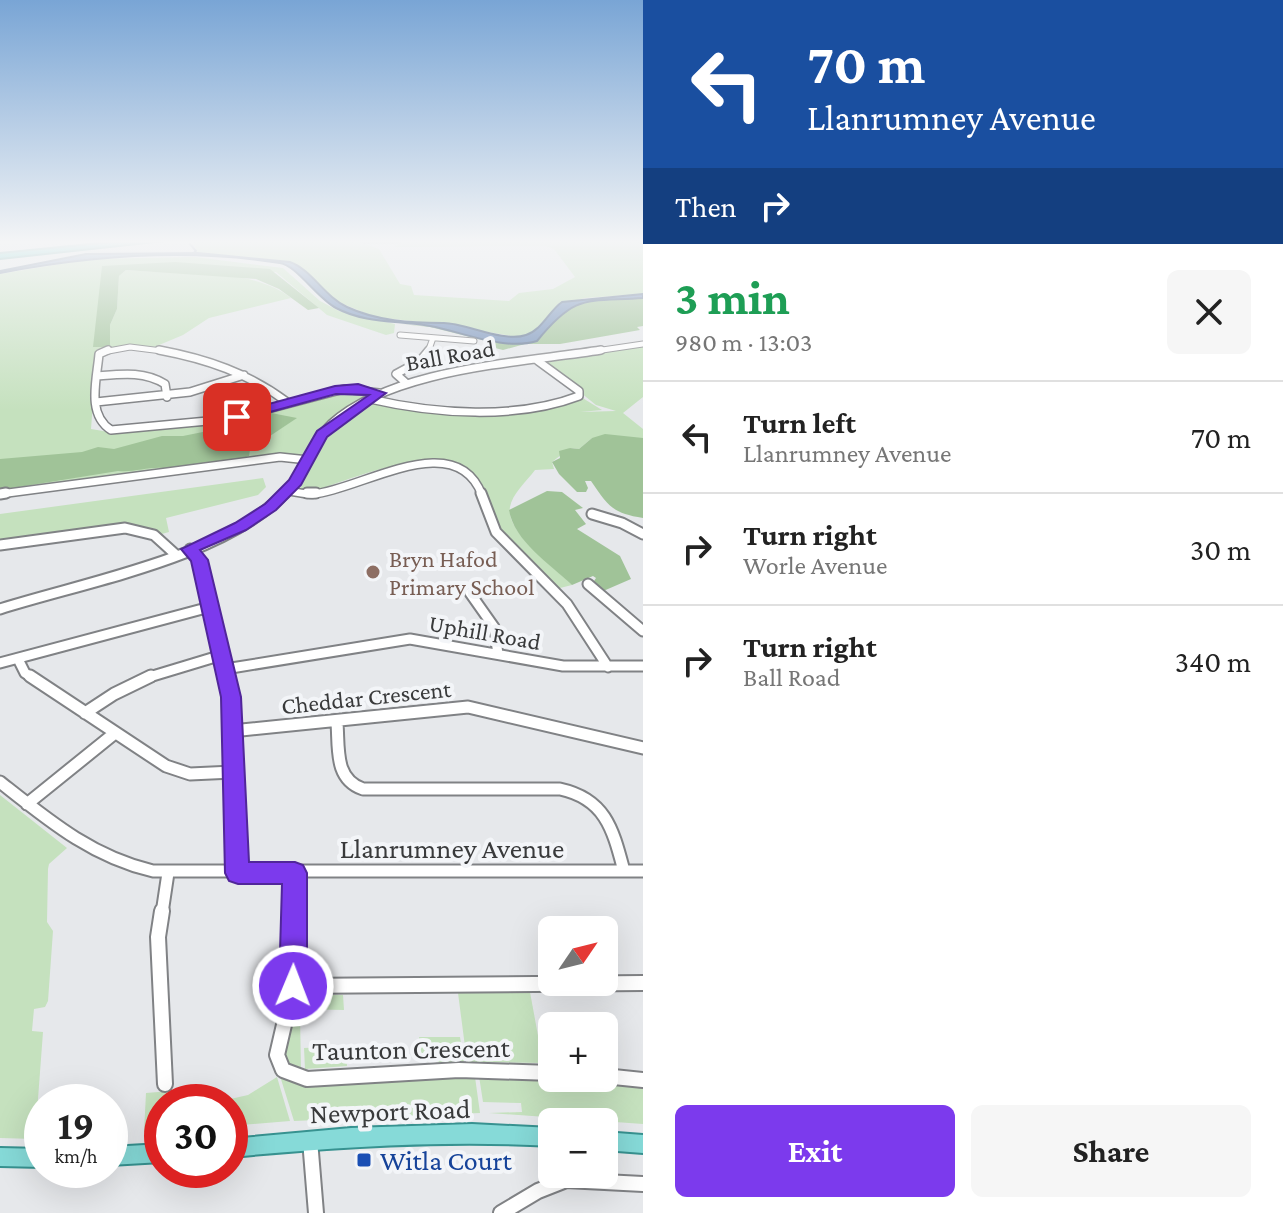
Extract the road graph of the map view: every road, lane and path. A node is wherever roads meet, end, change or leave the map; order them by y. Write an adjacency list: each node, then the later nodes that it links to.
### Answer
1 (400, 335): 2 (street)
2 (433, 338): 3 (street); 8 (street)
3 (474, 341)
4 (643, 344): 5 (street, Ball Road)
5 (538, 361): 8 (street, Ball Road); 11 (street)
6 (244, 375): 7 (street); 10 (street); 13 (street)
7 (98, 376): 10 (street); 12 (street)
8 (405, 382): 9 (street, Ball Road)
9 (379, 393): 11 (street, Ball Road); 13 (street)
10 (167, 397): 12 (street)
11 (370, 399): 14 (street, Ball Road)
12 (96, 402): 13 (street)
13 (287, 402)
14 (308, 460): 15 (street, Ball Road); 16 (street)
15 (289, 491): 20 (street, Ball Road); 32 (street)
16 (0, 494)
17 (592, 514): 18 (street)
18 (643, 534)
19 (0, 545): 21 (street)
20 (190, 549): 21 (street, Ball Road); 24 (street)
21 (175, 554): 25 (street, Ball Road)
22 (588, 584): 26 (street)
23 (470, 593): 27 (street)
24 (210, 607): 28 (street); 29 (street)
25 (0, 609)
26 (643, 631)
27 (498, 654): 32 (street, Uphill Road); 33 (street, Uphill Road)
28 (222, 655): 33 (street); 34 (street)
29 (18, 659): 30 (street); 34 (street)
30 (0, 663)
31 (643, 666): 32 (street, Uphill Road)
32 (608, 667)
33 (225, 669): 36 (street)
34 (85, 713): 37 (street)
35 (337, 723): 36 (street, Cheddar Crescent); 38 (street, Cheddar Crescent); 42 (street)
36 (232, 731): 39 (street)
37 (115, 733): 39 (street); 41 (street)
38 (643, 748)
39 (233, 772): 45 (street)
40 (0, 782): 41 (street, Llanrumney Avenue)
41 (27, 804): 44 (street, Llanrumney Avenue)
42 (624, 871): 43 (street, Llanrumney Avenue); 46 (street, Llanrumney Avenue)
43 (643, 871)
44 (168, 873): 45 (street, Llanrumney Avenue); 52 (street)
45 (238, 873): 46 (street, Llanrumney Avenue)
46 (295, 873): 48 (street, Taunton Crescent)
47 (643, 983): 48 (street)
48 (293, 986): 49 (street, Taunton Crescent)
49 (538, 1073)
50 (618, 1077): 51 (street)
51 (643, 1080)
52 (165, 1084)
53 (538, 1137): 54 (main road, Newport Road)
54 (310, 1140): 57 (main road, Newport Road); 61 (street)
55 (618, 1142): 56 (main road)
56 (643, 1144)
57 (248, 1146)
58 (0, 1157): 59 (main road)
59 (24, 1158)
60 (643, 1184): 62 (street)
61 (316, 1213)
62 (501, 1213)

